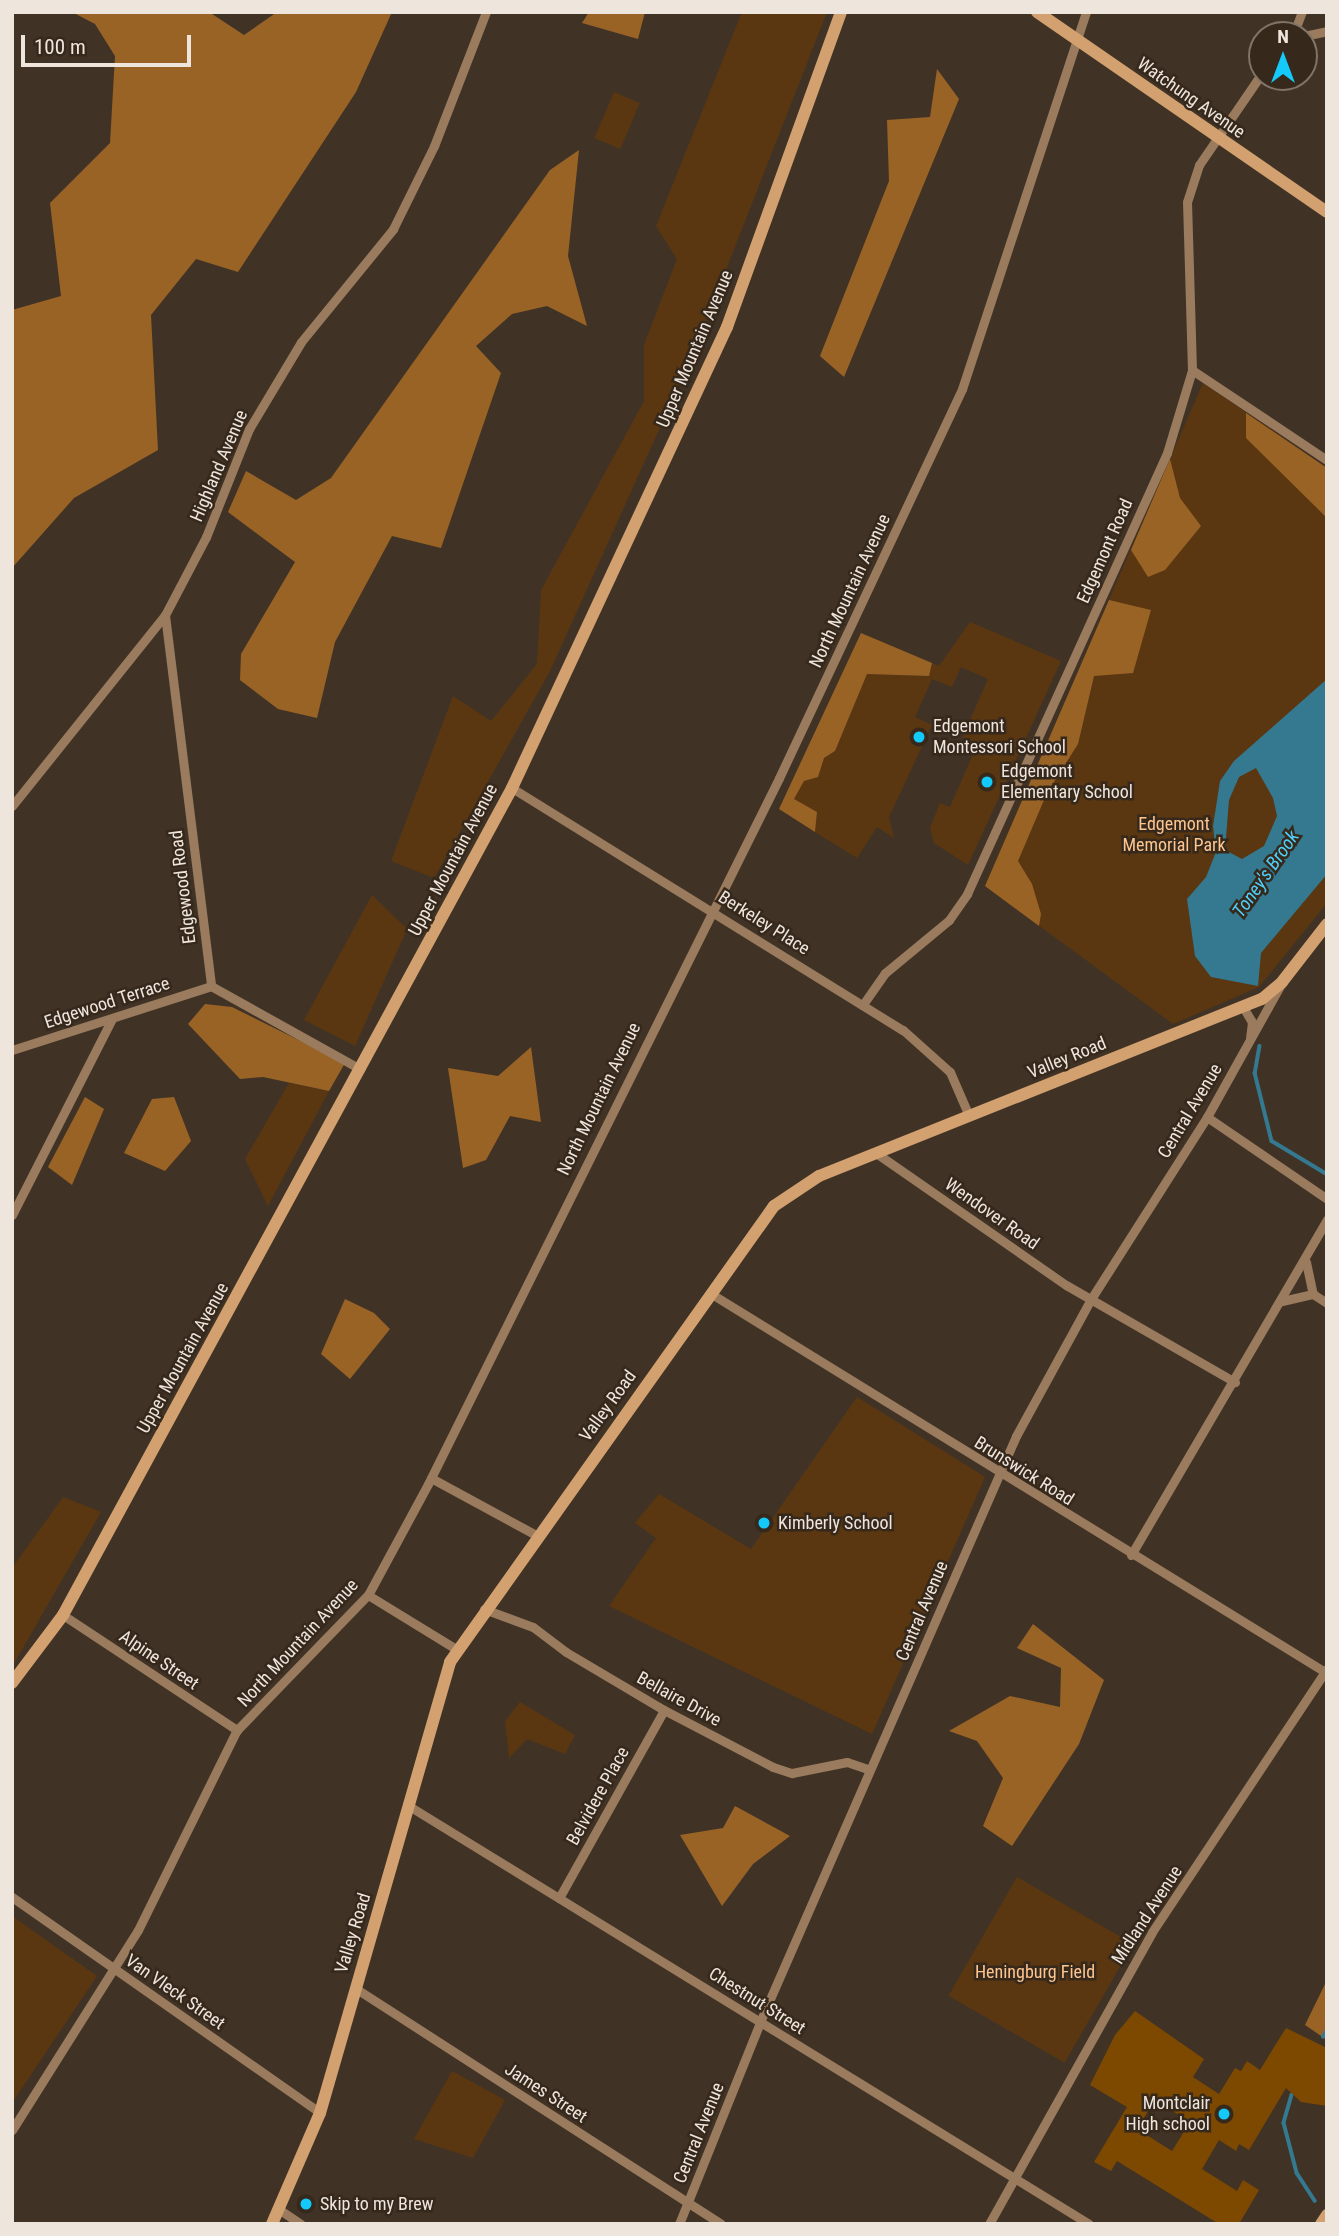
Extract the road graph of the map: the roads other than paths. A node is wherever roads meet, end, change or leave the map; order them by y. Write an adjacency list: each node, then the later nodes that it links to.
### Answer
1 (486, 12): 11 (street, Highland Avenue)
2 (841, 12): 12 (street, Upper Mountain Avenue)
3 (1037, 12): 5 (street, Watchung Avenue)
4 (1086, 12): 5 (street, North Mountain Avenue)
5 (1076, 40): 7 (street, Watchung Avenue); 14 (street, North Mountain Avenue)
6 (1249, 91): 7 (street, Edgemont Road)
7 (1216, 136): 8 (street, Watchung Avenue); 9 (street, Edgemont Road)
8 (1327, 212)
9 (1192, 369): 10 (street); 18 (street, Edgemont Road)
10 (1327, 460)
11 (165, 615): 13 (street, Highland Avenue); 17 (street, Edgewood Road)
12 (512, 788): 14 (street, Berkeley Place); 23 (street, Upper Mountain Avenue)
13 (12, 806)
14 (710, 909): 18 (street, Berkeley Place); 38 (street, North Mountain Avenue)
15 (1327, 924): 16 (street, Valley Road)
16 (1282, 982): 19 (street, Valley Road); 21 (street, Central Avenue)
17 (211, 986): 20 (street, Edgewood Terrace); 23 (street)
18 (864, 1003): 24 (street, Berkeley Place)
19 (1243, 1007): 21 (street); 24 (street, Valley Road)
20 (112, 1019): 22 (street, Edgewood Terrace); 28 (street)
21 (1250, 1040): 25 (street, Central Avenue)
22 (12, 1050)
23 (360, 1069): 43 (street, Upper Mountain Avenue)
24 (969, 1116): 26 (street, Valley Road)
25 (1207, 1117): 27 (street); 33 (street, Central Avenue)
26 (876, 1153): 31 (street, Valley Road); 33 (street, Wendover Road)
27 (1327, 1199)
28 (12, 1215)
29 (1327, 1219): 30 (street)
30 (1306, 1262): 32 (street); 34 (street)
31 (710, 1293): 37 (street, Brunswick Road); 39 (street, Valley Road)
32 (1313, 1294): 34 (street); 35 (street)
33 (1091, 1299): 36 (street, Wendover Road); 37 (street, Central Avenue)
34 (1282, 1301): 36 (street)
35 (1327, 1303)
36 (1235, 1382): 40 (street)
37 (998, 1474): 40 (street, Brunswick Road); 49 (street, Central Avenue)
38 (431, 1478): 39 (street); 41 (street, North Mountain Avenue)
39 (536, 1535): 42 (street, Valley Road)
40 (1132, 1555): 45 (street, Brunswick Road)
41 (368, 1595): 44 (street); 48 (street, North Mountain Avenue)
42 (484, 1609): 44 (street, Valley Road); 47 (street, Bellaire Drive)
43 (63, 1615): 46 (street, Upper Mountain Avenue); 48 (street, Alpine Street)
44 (456, 1649): 50 (street, Valley Road)
45 (1326, 1671): 58 (street, Midland Avenue)
46 (12, 1682)
47 (664, 1710): 49 (street, Bellaire Drive); 52 (street, Belvidere Place)
48 (237, 1730): 53 (street, North Mountain Avenue)
49 (870, 1770): 55 (street, Central Avenue)
50 (409, 1805): 52 (street, Chestnut Street); 54 (street, Valley Road)
51 (12, 1897): 53 (street, Van Vleck Street)
52 (559, 1898): 55 (street, Chestnut Street)
53 (115, 1969): 56 (street, Van Vleck Street); 57 (street, North Mountain Avenue)
54 (355, 1988): 56 (street, Valley Road); 59 (street, James Street)
55 (760, 2022): 58 (street, Chestnut Street); 59 (street, Central Avenue)
56 (320, 2113): 60 (street, Valley Road)
57 (12, 2130)
58 (1014, 2177): 66 (street, Midland Avenue); 67 (street, Chestnut Street)
59 (688, 2203): 64 (street, Central Avenue); 65 (street, James Street)
60 (279, 2210): 62 (street, Valley Road); 63 (street)
61 (1327, 2215): 68 (street)
62 (272, 2224)
63 (301, 2224)
64 (679, 2224)
65 (721, 2224)
66 (989, 2224)
67 (1088, 2224)
68 (1321, 2224)

